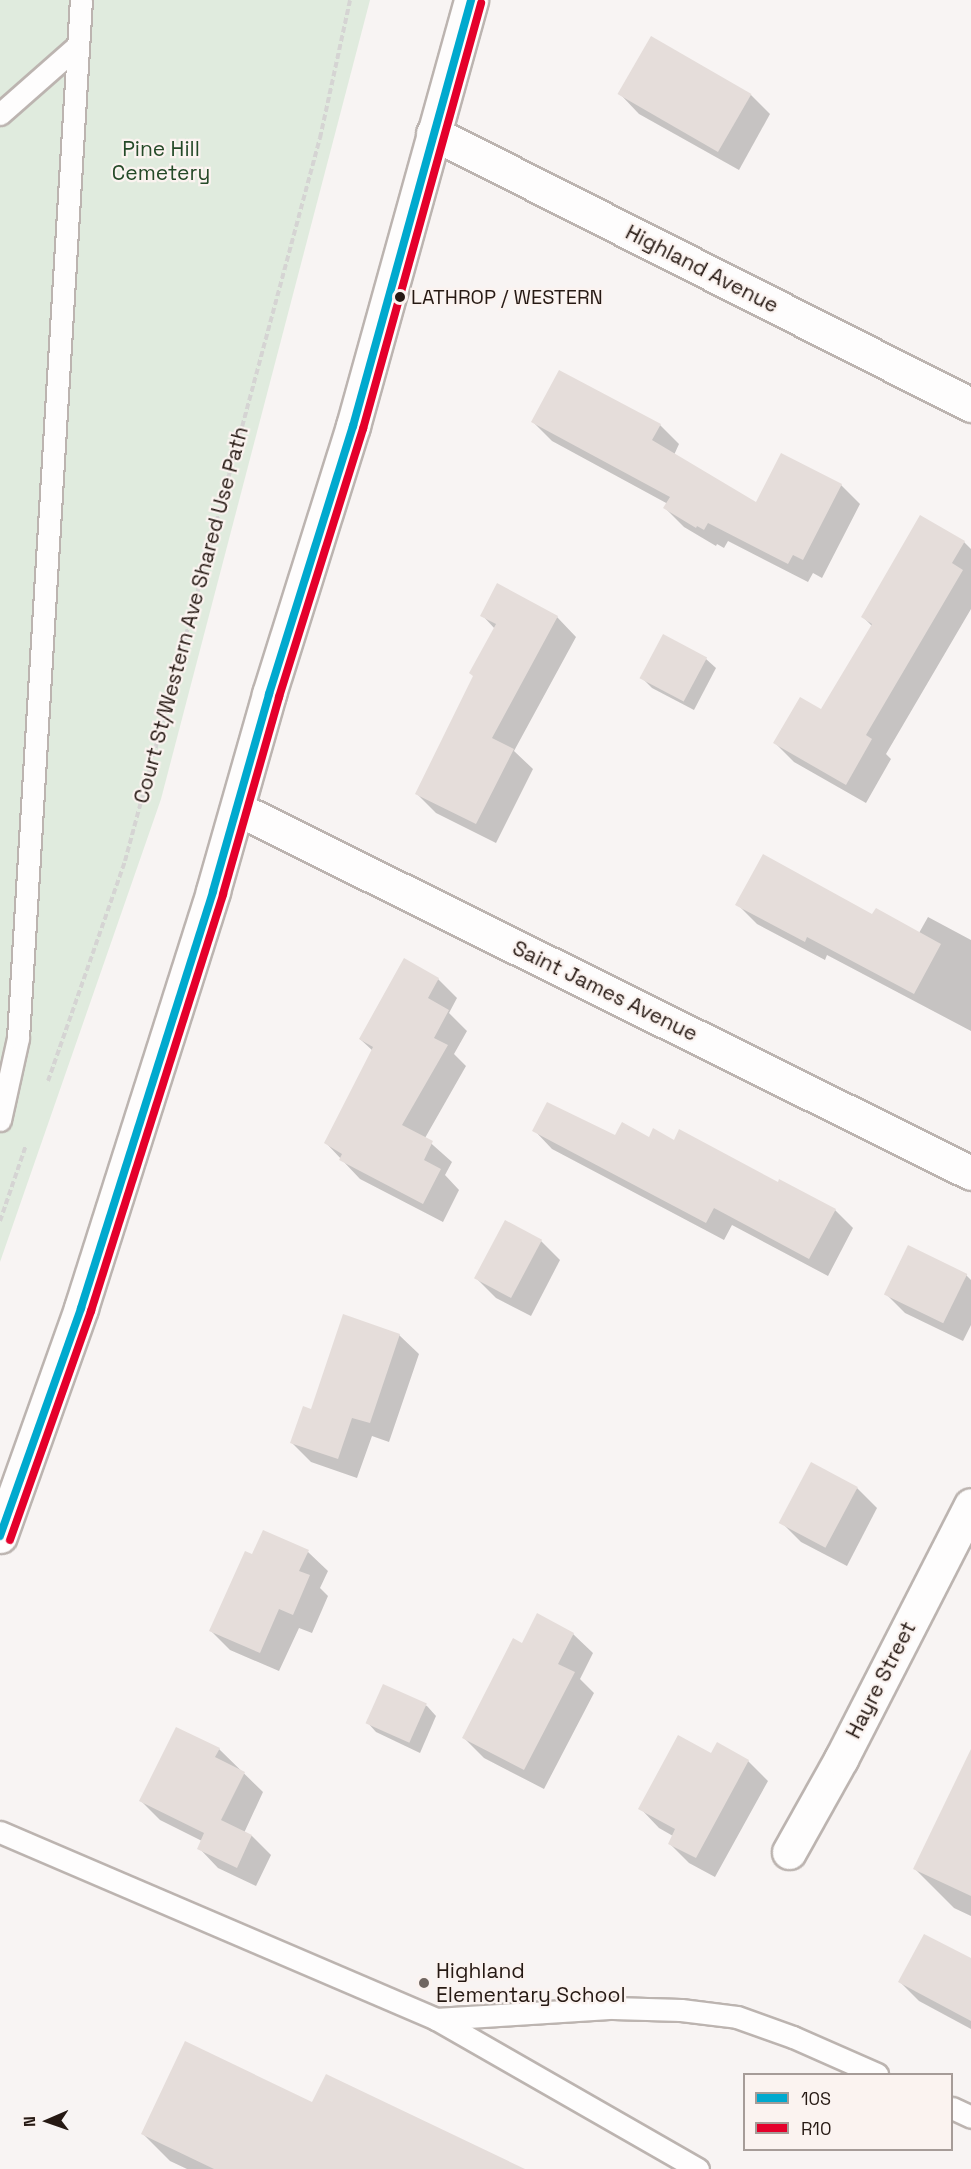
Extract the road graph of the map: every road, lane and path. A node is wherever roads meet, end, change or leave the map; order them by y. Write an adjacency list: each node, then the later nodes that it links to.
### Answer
1 (81, 0): 4 (lane)
2 (350, 0): 10 (path, Court St/Western Ave Shared Use Path)
3 (471, 0): 6 (street)
4 (76, 47): 5 (lane); 9 (lane)
5 (0, 114)
6 (433, 133): 7 (street, Highland Avenue); 8 (street)
7 (971, 405)
8 (238, 809): 13 (street, Saint James Avenue); 16 (street)
9 (9, 1037): 11 (lane)
10 (47, 1086)
11 (0, 1120)
12 (27, 1142): 14 (path)
13 (971, 1173)
14 (0, 1221)
15 (971, 1505): 18 (street, Hayre Street)
16 (0, 1536)
17 (0, 1832): 19 (lane)
18 (789, 1852)
19 (436, 2019): 20 (lane); 23 (lane)
20 (875, 2073)
21 (953, 2109): 22 (lane)
22 (971, 2117)
23 (698, 2169)

